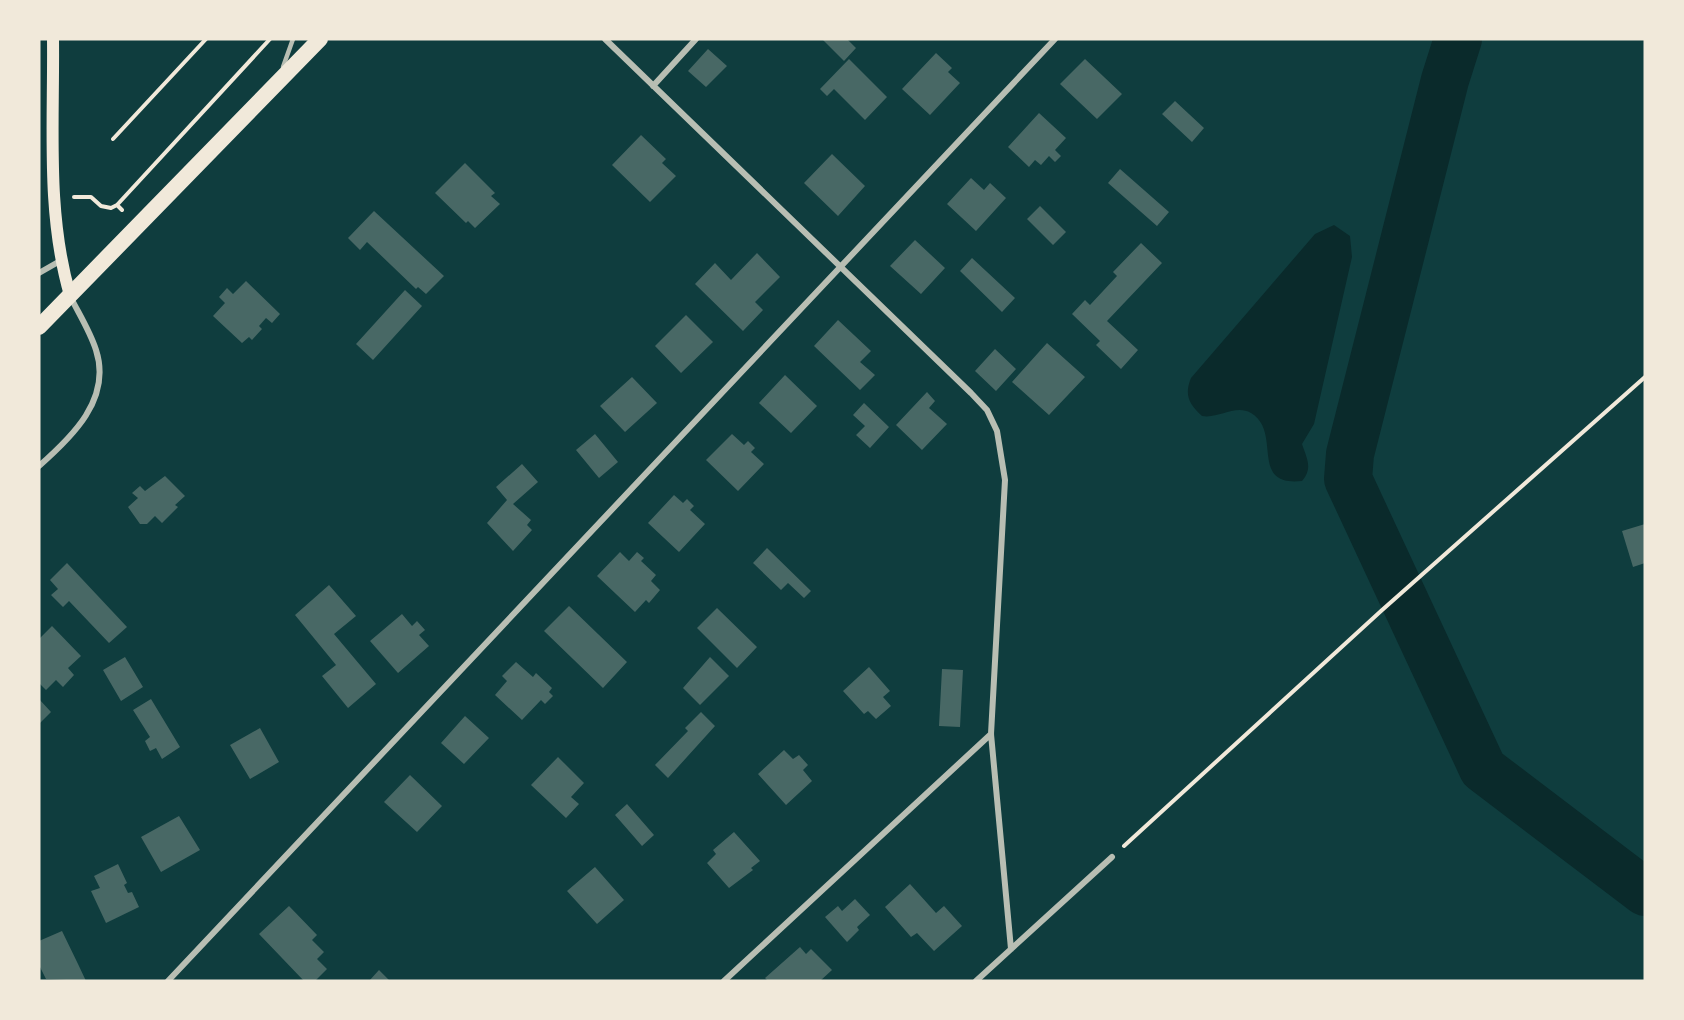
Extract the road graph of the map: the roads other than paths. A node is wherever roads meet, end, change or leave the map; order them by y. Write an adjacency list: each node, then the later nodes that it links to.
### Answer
1 (53, 39): 9 (main road)
2 (293, 39): 7 (lane)
3 (320, 39): 7 (highway)
4 (605, 39): 8 (street)
5 (696, 39): 8 (street)
6 (1055, 39): 10 (street)
7 (278, 82): 12 (highway)
8 (653, 86): 10 (street)
9 (60, 261): 11 (street); 12 (main road)
10 (841, 266): 15 (street); 18 (street)
11 (39, 273)
12 (70, 295): 13 (highway); 14 (street)
13 (39, 327)
14 (39, 466)
15 (991, 734): 17 (street); 19 (street)
16 (1112, 857): 17 (street)
17 (1011, 948): 20 (street)
18 (168, 981)
19 (724, 981)
20 (976, 981)

